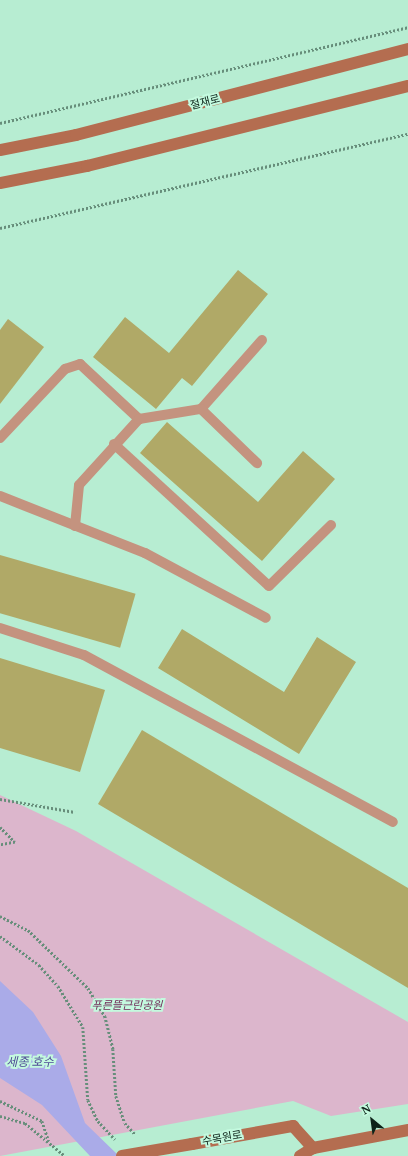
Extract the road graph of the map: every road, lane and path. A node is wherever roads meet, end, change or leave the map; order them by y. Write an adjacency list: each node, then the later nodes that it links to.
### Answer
1 (408, 27): 4 (path)
2 (408, 49): 6 (street, 절재로)
3 (408, 86): 7 (street)
4 (0, 123)
5 (408, 134): 8 (path)
6 (0, 150)
7 (0, 182)
8 (0, 228)
9 (262, 340): 10 (lane)
10 (201, 409): 11 (lane); 14 (lane)
11 (139, 419): 12 (lane); 13 (lane)
12 (0, 438)
13 (114, 444): 16 (lane); 17 (lane)
14 (257, 463)
15 (0, 496): 17 (lane)
16 (331, 525)
17 (75, 526): 18 (lane)
18 (266, 618)
19 (0, 628): 22 (lane)
20 (0, 799): 21 (path)
21 (75, 812)
22 (393, 822)
23 (0, 827): 24 (path)
24 (0, 845)
25 (0, 916): 30 (path)
26 (0, 936): 32 (path)
27 (0, 1101): 31 (path)
28 (0, 1116): 31 (path)
29 (408, 1130): 33 (street)
30 (140, 1140)
31 (49, 1141): 34 (path)
32 (118, 1141)
33 (313, 1148): 35 (street, 수목원로, bridge); 36 (street)
34 (65, 1156)
35 (122, 1156)
36 (300, 1156)

